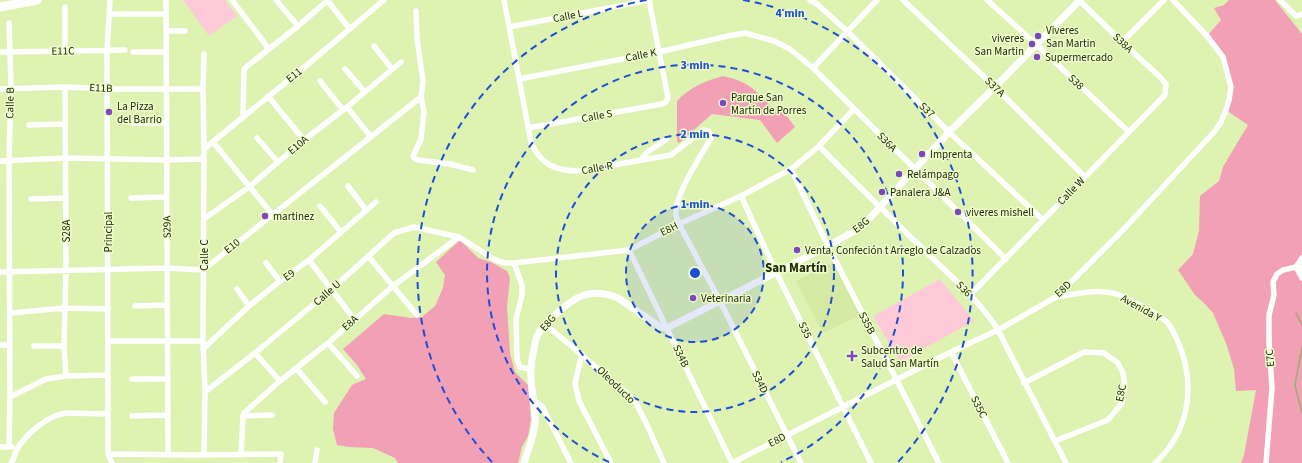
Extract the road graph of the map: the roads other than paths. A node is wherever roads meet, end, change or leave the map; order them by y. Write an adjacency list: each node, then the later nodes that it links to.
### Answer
1 (37, 0): 18 (highway)
2 (110, 0): 21 (street, Principal)
3 (166, 0): 22 (street, S29A)
4 (232, 0): 35 (street)
5 (276, 0): 25 (street)
6 (327, 0): 25 (street); 27 (street)
7 (384, 0): 27 (street, E11)
8 (504, 0): 26 (street, Calle R)
9 (650, 0): 26 (street, Calle L); 43 (street)
10 (810, 0): 30 (street, S37)
11 (877, 0): 30 (street)
12 (903, 0): 53 (street, S37A)
13 (1080, 0): 32 (street, S38A); 33 (street, E8G)
14 (1164, 0): 32 (street)
15 (1173, 0): 130 (street, E8D)
16 (1280, 0): 23 (street)
17 (989, 1): 33 (street, S38)
18 (0, 7)
19 (65, 7): 37 (street)
20 (416, 12): 61 (street)
21 (108, 14): 22 (street); 38 (street, Principal)
22 (166, 14): 28 (street, S29A)
23 (1299, 15)
24 (9, 23): 40 (street, Calle B)
25 (298, 26): 35 (street)
26 (509, 27): 49 (street, Calle R)
27 (349, 28): 60 (street, E11)
28 (166, 31): 29 (street); 42 (street, S29A)
29 (185, 31)
30 (846, 31): 46 (street); 70 (street, S37)
31 (762, 37): 43 (street, Calle K); 46 (street, S36A)
32 (1122, 42): 51 (street, S38A)
33 (1037, 45): 53 (street, E8G); 71 (street, S38)
34 (374, 46): 48 (street)
35 (269, 49): 64 (street)
36 (125, 50): 38 (street, E11C)
37 (65, 51): 38 (street, E11C); 40 (street, E11C)
38 (107, 51): 56 (street, Principal)
39 (0, 52): 40 (street, E11C)
40 (9, 52): 54 (street, Calle B)
41 (133, 52): 42 (street)
42 (166, 52): 57 (street, S29A)
43 (659, 52): 49 (street, Calle K); 69 (street, Calle S)
44 (204, 54): 58 (street, Calle C)
45 (401, 62): 48 (street, E10A)
46 (813, 68): 63 (street, S36A)
47 (345, 69): 59 (street)
48 (392, 70): 59 (street, E10A)
49 (520, 79): 69 (street, Calle R)
50 (320, 81): 62 (street)
51 (1166, 84): 71 (street, Calle W)
52 (64, 87): 54 (street, E11B); 56 (street, E11B); 67 (street, S28A)
53 (995, 87): 70 (street, E8G); 90 (street, S37A)
54 (11, 88): 55 (street, E11B); 85 (street, Calle B)
55 (0, 89)
56 (107, 89): 57 (street, E11B); 80 (street, Principal)
57 (166, 89): 58 (street, E11B); 66 (street, S29A)
58 (202, 89): 78 (street, Calle C)
59 (365, 92): 62 (street, E10A)
60 (268, 96): 64 (street, E11); 75 (street)
61 (421, 97): 72 (street, E10); 89 (street)
62 (345, 109): 72 (street); 75 (street, E10A)
63 (854, 110): 77 (street, E8H); 88 (street, S36A)
64 (243, 116): 76 (street, E11)
65 (132, 123): 66 (street)
66 (166, 123): 82 (street, S29A)
67 (65, 124): 68 (street); 79 (street, S28A)
68 (29, 125)
69 (528, 128): 83 (street, Calle R)
70 (949, 132): 88 (street, E8G); 104 (street, S37)
71 (1129, 132): 90 (street, Calle W)
72 (371, 136): 102 (street, E10)
73 (257, 138): 86 (street)
74 (666, 139): 83 (street)
75 (304, 140): 86 (street, E10A)
76 (213, 142): 78 (street, E11); 92 (street)
77 (819, 146): 87 (street, E8H); 100 (street, S36)
78 (204, 149): 81 (street, Calle C)
79 (66, 158): 80 (street); 85 (street); 96 (street, S28A)
80 (108, 159): 82 (street); 119 (street, Principal)
81 (203, 159): 82 (street); 103 (street, Calle C)
82 (166, 160): 94 (street, S29A)
83 (641, 160): 105 (street, Calle R)
84 (0, 161): 85 (street)
85 (9, 161): 122 (street, Calle B)
86 (278, 162): 92 (street, E10A)
87 (791, 169): 93 (street, E8H); 108 (street, S35B)
88 (914, 169): 100 (street, E8G); 112 (street, S36A)
89 (473, 170)
90 (1085, 177): 104 (street, Calle W)
91 (348, 186): 101 (street)
92 (249, 187): 102 (street); 103 (street, E10A)
93 (741, 196): 105 (street, E8H); 123 (street, S35)
94 (166, 197): 97 (street); 116 (street, S29A)
95 (31, 198): 96 (street)
96 (66, 198): 118 (street, S28A)
97 (130, 198)
98 (376, 202): 101 (street, E9)
99 (320, 206): 106 (street)
100 (880, 208): 108 (street, E8G); 129 (street, S36)
101 (366, 210): 106 (street, E9)
102 (272, 214): 120 (street, E10)
103 (204, 219): 120 (street, Calle C)
104 (1043, 220): 112 (street, Calle W)
105 (679, 224): 109 (street, E8H); 131 (street, S34D)
106 (341, 232): 113 (street, E9)
107 (459, 237): 110 (street, Calle U); 115 (street, E8H); 126 (street, E8A)
108 (828, 246): 123 (street, E8G); 162 (street, S35B)
109 (628, 250): 115 (street, E8H); 141 (street, S34B)
110 (368, 256): 126 (street); 128 (street, Calle U)
111 (1302, 258): 117 (street)
112 (1006, 259): 129 (street, Calle W)
113 (309, 260): 125 (street, E9); 128 (street)
114 (266, 263): 125 (street)
115 (514, 263): 156 (street)
116 (167, 268): 119 (street); 120 (street); 132 (street, S29A)
117 (1299, 268): 124 (street); 200 (street, E7C)
118 (66, 269): 119 (street); 122 (street); 135 (street, S28A)
119 (108, 269): 136 (street, Principal)
120 (204, 270): 145 (street, Calle C)
121 (0, 272): 122 (street)
122 (10, 272): 137 (street, Calle B)
123 (776, 272): 131 (street, E8G); 169 (street, S35)
124 (1302, 278)
125 (280, 282): 134 (street, E9)
126 (393, 286): 138 (street); 139 (street, E8A)
127 (237, 289): 134 (street)
128 (332, 289): 139 (street); 153 (street, Calle U)
129 (970, 295): 142 (street, S36)
130 (1056, 297): 142 (street, E8D); 199 (street, Avenida Y)
131 (720, 301): 141 (street, E8G); 175 (street, S34D)
132 (167, 305): 133 (street); 144 (street, S29A)
133 (135, 306)
134 (249, 306): 151 (street, E9)
135 (65, 308): 136 (street); 137 (street); 150 (street, S28A)
136 (108, 309): 143 (street, Principal)
137 (10, 313): 148 (street, Calle B)
138 (417, 315)
139 (354, 319): 146 (street, E8A)
140 (545, 324): 141 (street, E8G); 154 (street, Oleoducto); 156 (street, E8G)
141 (667, 328): 193 (street, S34B)
142 (998, 330): 152 (street, E8D); 164 (street, S36)
143 (108, 341): 144 (street); 158 (street, Principal)
144 (168, 341): 145 (street); 161 (street, S29A)
145 (203, 341): 151 (street, Calle C)
146 (328, 343): 155 (street, E8A); 159 (street)
147 (0, 345): 148 (street)
148 (9, 345): 166 (street, Calle B)
149 (34, 346): 150 (street)
150 (64, 346): 157 (street, S28A)
151 (203, 349): 165 (street, Calle C)
152 (951, 352): 162 (street, E8D); 197 (street, S35C)
153 (255, 354): 163 (street); 165 (street, Calle U)
154 (582, 354): 191 (street); 192 (street, Oleoducto)
155 (296, 368): 163 (street, E8A); 168 (street)
156 (530, 369): 167 (street, E8G)
157 (66, 376): 158 (street); 166 (street)
158 (108, 376): 170 (street, Principal)
159 (357, 376)
160 (132, 379): 161 (street)
161 (167, 379): 172 (street, S29A)
162 (896, 380): 169 (street, E8D); 196 (street, S35B)
163 (280, 381): 171 (street, E8A)
164 (1024, 383): 176 (street, S36); 176 (street, E8C)
165 (205, 392): 183 (street, Calle C)
166 (10, 396): 178 (street, Calle B)
167 (534, 401): 189 (street, E8G); 190 (street)
168 (325, 402)
169 (843, 407): 175 (street, E8D); 195 (street, S35)
170 (108, 414): 179 (street); 181 (street, Principal)
171 (244, 414): 173 (street); 184 (street)
172 (168, 415): 174 (street); 182 (street, S29A)
173 (272, 415)
174 (132, 416)
175 (786, 435): 193 (street, E8D); 194 (street, S34D)
176 (1055, 442): 198 (street, S36)
177 (0, 447): 178 (street)
178 (8, 447): 179 (street)
179 (18, 447): 185 (street)
180 (317, 450): 188 (street)
181 (108, 454): 182 (street); 186 (street, Principal)
182 (168, 454): 183 (street)
183 (204, 455): 184 (street)
184 (241, 455): 187 (street)
185 (12, 463)
186 (112, 463)
187 (280, 463)
188 (315, 463)
189 (524, 463)
190 (571, 463)
191 (611, 463)
192 (664, 463)
193 (732, 463)
194 (801, 463)
195 (871, 463)
196 (939, 463)
197 (1008, 463)
198 (1066, 463)
199 (1155, 463)
200 (1266, 463)

